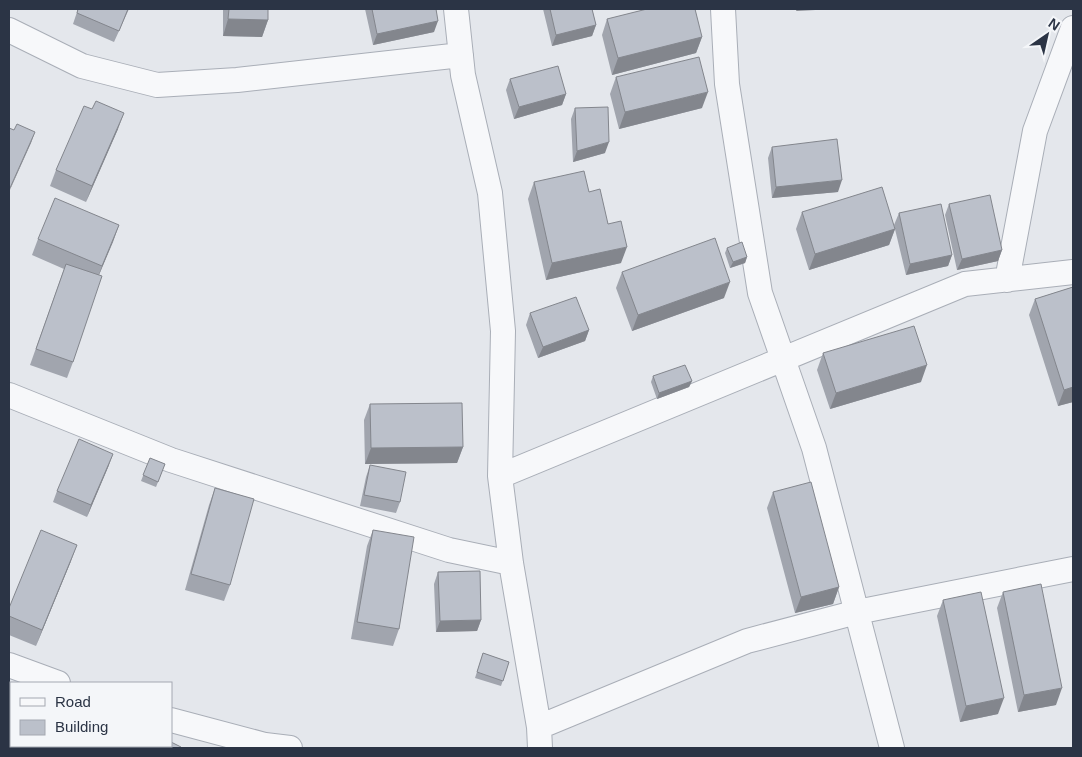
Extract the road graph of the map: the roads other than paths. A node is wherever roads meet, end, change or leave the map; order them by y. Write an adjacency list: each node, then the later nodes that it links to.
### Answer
1 (456, 9): 5 (street)
2 (723, 9): 8 (street)
3 (1073, 28): 7 (street)
4 (9, 30): 5 (street)
5 (461, 55): 10 (street)
6 (1073, 272): 7 (street)
7 (1007, 280): 8 (street)
8 (782, 359): 10 (street); 13 (street)
9 (9, 395): 11 (street)
10 (500, 476): 11 (street)
11 (511, 563): 17 (street)
12 (1073, 569): 13 (street)
13 (857, 612): 17 (street); 19 (street)
14 (9, 665): 15 (street)
15 (55, 682)
16 (172, 720): 18 (street)
17 (540, 738)
18 (290, 748)
19 (892, 748)

